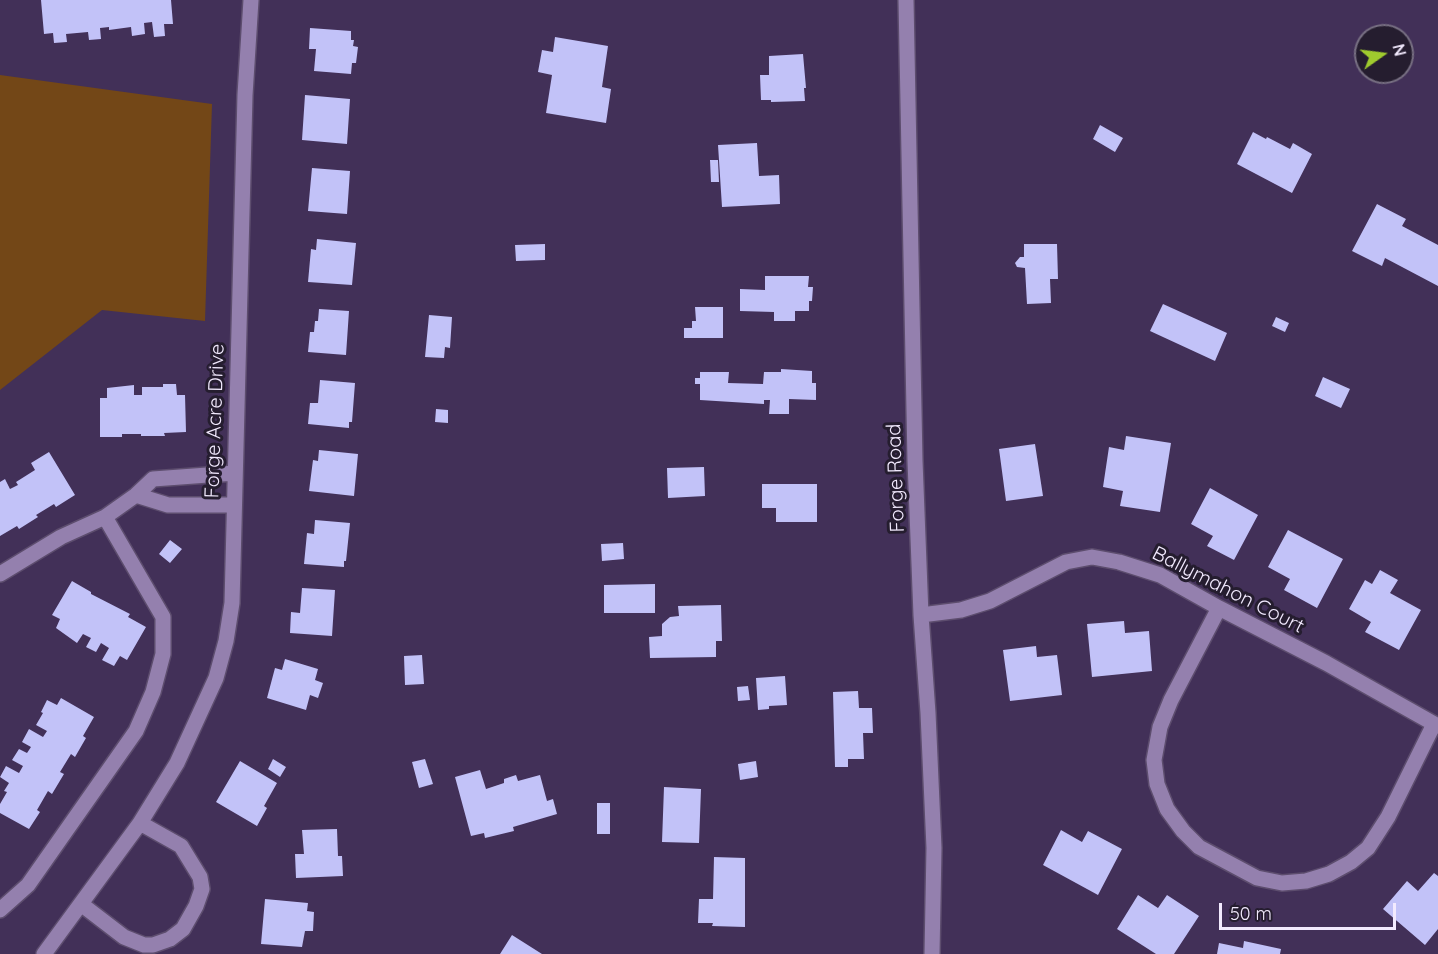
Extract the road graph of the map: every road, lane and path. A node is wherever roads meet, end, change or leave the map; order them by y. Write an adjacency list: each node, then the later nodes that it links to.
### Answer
1 (251, 0): 3 (street, Forge Acre Drive)
2 (906, 0): 9 (street, Forge Road)
3 (235, 473): 4 (street); 5 (street, Forge Acre Drive)
4 (136, 495): 5 (street); 6 (street)
5 (234, 505): 11 (street, Forge Acre Drive)
6 (105, 517): 7 (street); 13 (street)
7 (0, 574)
8 (1219, 608): 9 (street, Ballymahon Court); 10 (street, Ballymahon Court); 10 (street)
9 (921, 615): 15 (street, Forge Road)
10 (1436, 725)
11 (140, 823): 12 (street, Forge Acre Drive); 12 (street)
12 (81, 904): 14 (street, Forge Acre Drive)
13 (0, 910)
14 (44, 954)
15 (932, 954)

